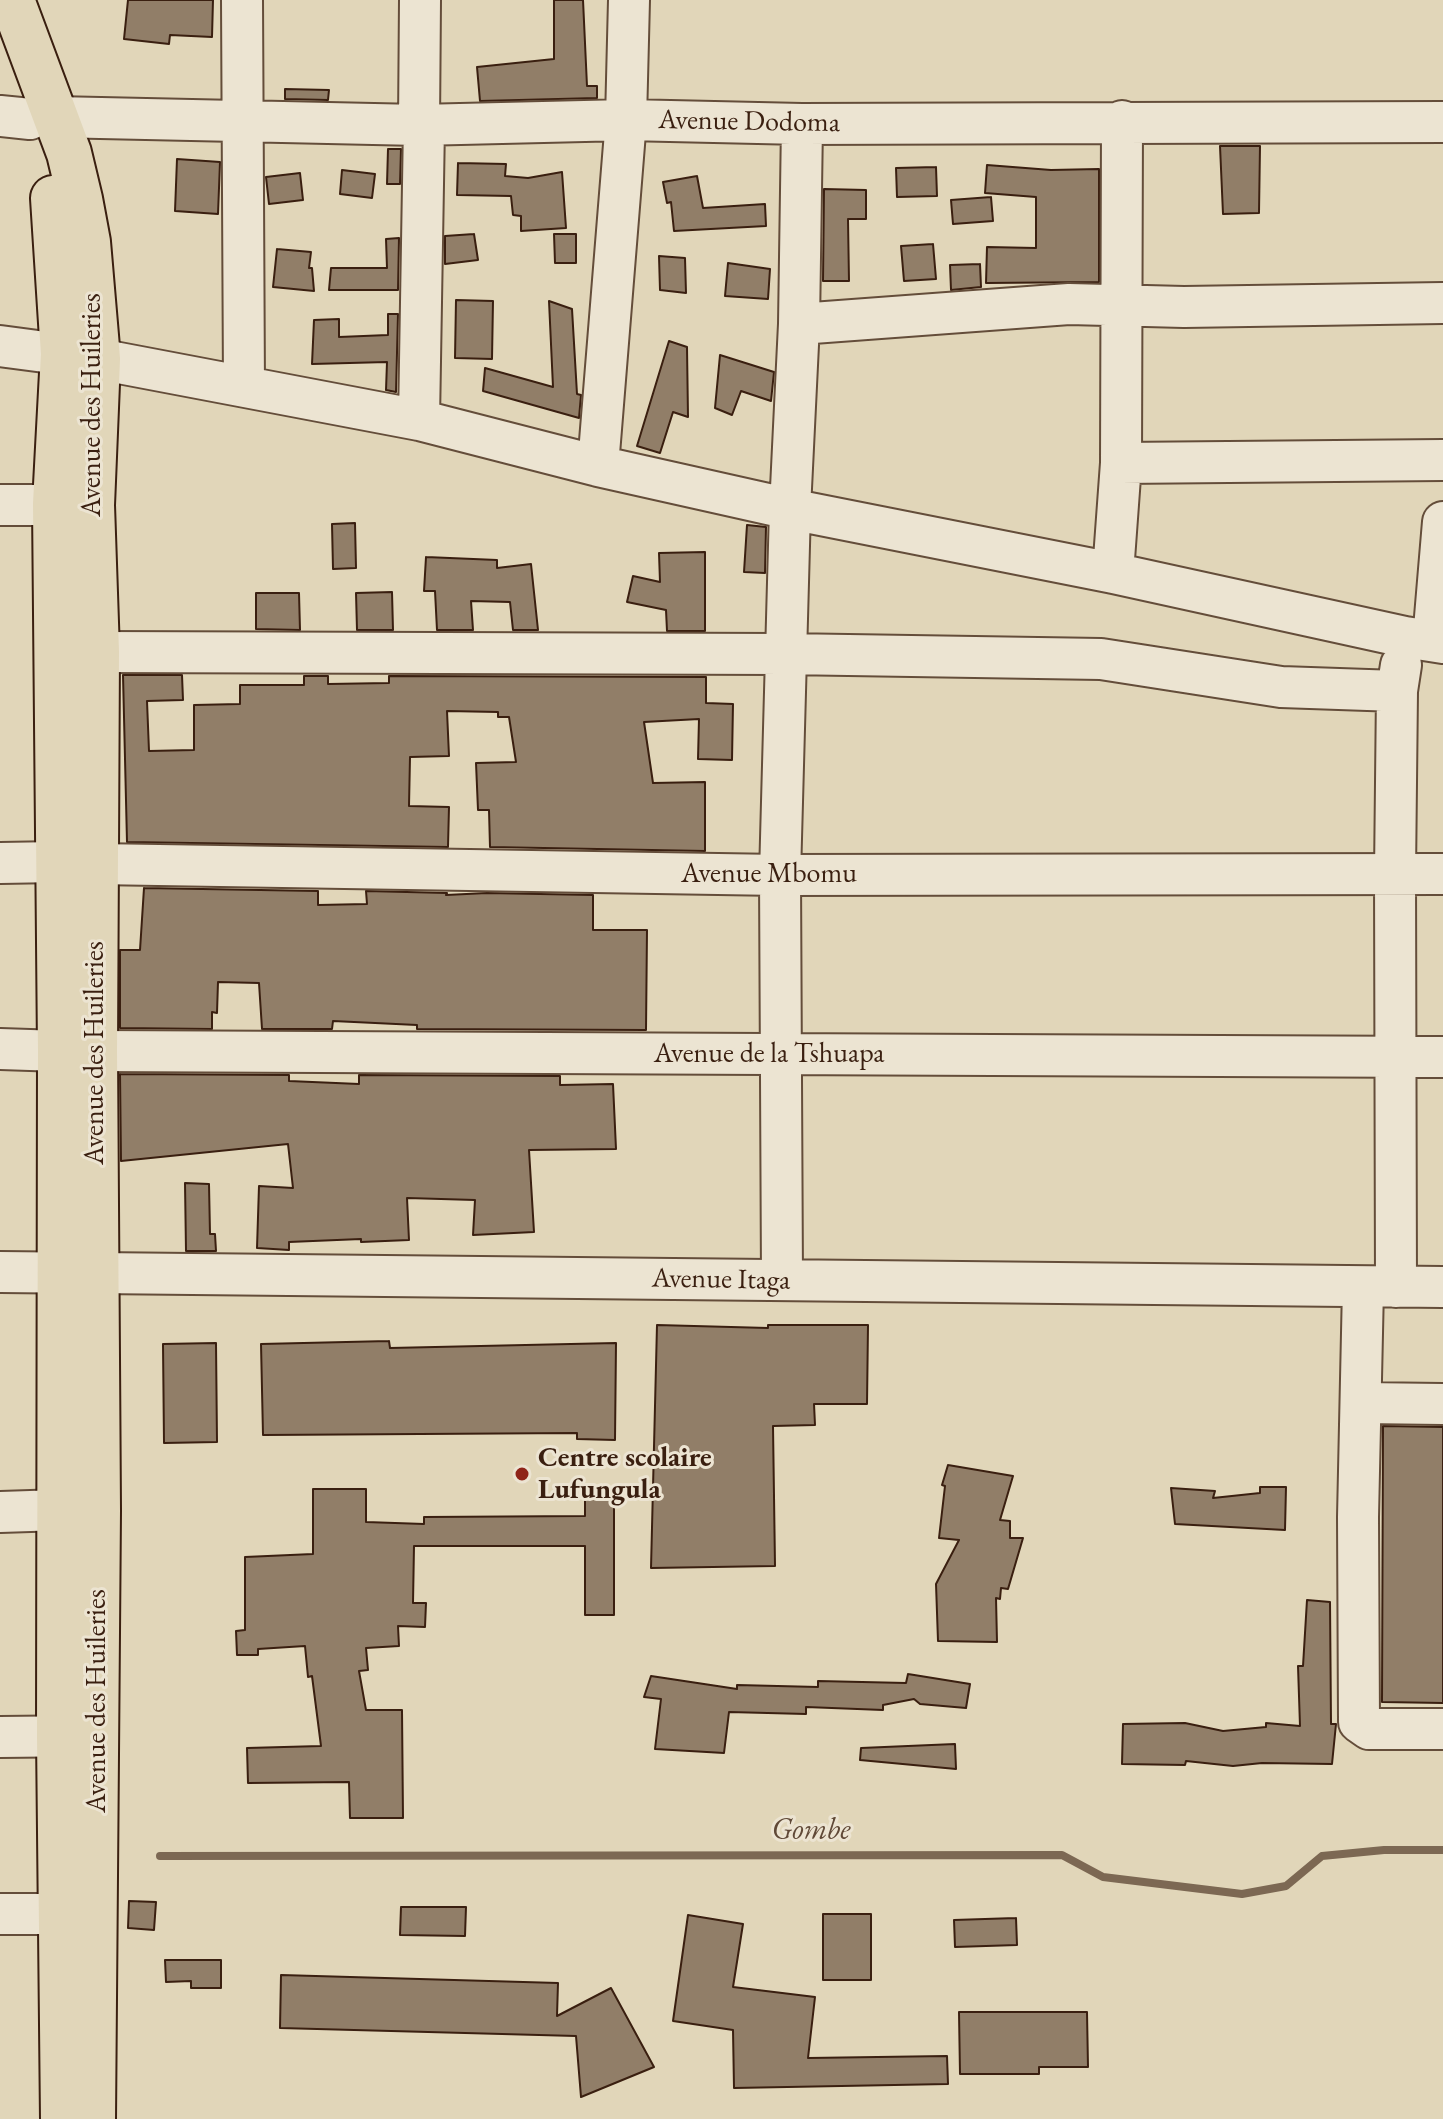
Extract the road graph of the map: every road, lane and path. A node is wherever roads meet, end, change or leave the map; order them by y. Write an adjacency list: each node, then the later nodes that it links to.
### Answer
1 (12, 0): 6 (main road, Avenue des Huileries)
2 (242, 0): 8 (street)
3 (420, 0): 12 (street)
4 (629, 0): 7 (street)
5 (0, 41): 6 (main road, Avenue des Huileries)
6 (28, 117): 8 (street, Avenue Dodoma); 17 (main road, Avenue des Huileries)
7 (626, 120): 11 (street, Avenue Dodoma); 12 (street, Avenue Dodoma); 22 (street)
8 (244, 121): 12 (street, Avenue Dodoma); 18 (street)
9 (1122, 121): 10 (street, Avenue Dodoma); 11 (street, Avenue Dodoma); 14 (street)
10 (1443, 122)
11 (802, 124): 15 (street)
12 (421, 125): 19 (street)
13 (1443, 303): 14 (street)
14 (1122, 306): 15 (street); 21 (street)
15 (799, 324): 25 (street)
16 (0, 346): 17 (street)
17 (81, 357): 18 (street); 23 (main road, Avenue des Huileries)
18 (244, 386): 19 (street)
19 (419, 420): 22 (street)
20 (1443, 460): 21 (street)
21 (1121, 463): 27 (street)
22 (598, 466): 25 (street)
23 (74, 504): 24 (street); 29 (main road, Avenue des Huileries); 33 (main road, Avenue des Huileries)
24 (0, 505)
25 (790, 509): 27 (street); 30 (street)
26 (1443, 522): 28 (street)
27 (1113, 573): 28 (street)
28 (1427, 640): 31 (street)
29 (97, 652): 30 (street); 33 (main road, Avenue des Huileries)
30 (785, 654): 31 (street); 36 (street)
31 (1397, 691): 34 (street)
32 (0, 863): 33 (street, Avenue Mbomu)
33 (77, 863): 36 (street, Avenue Mbomu); 38 (main road, Avenue des Huileries)
34 (1395, 874): 35 (street, Avenue Mbomu); 36 (street, Avenue Mbomu); 40 (street)
35 (1443, 874)
36 (780, 875): 39 (street)
37 (0, 1049): 38 (street, Avenue de la Tshuapa)
38 (78, 1051): 39 (street, Avenue de la Tshuapa); 43 (main road, Avenue des Huileries)
39 (782, 1054): 40 (street, Avenue de la Tshuapa); 44 (street)
40 (1396, 1057): 41 (street, Avenue de la Tshuapa); 45 (street)
41 (1443, 1057)
42 (0, 1272): 43 (street, Avenue Itaga)
43 (77, 1272): 44 (street, Avenue Itaga); 49 (main road, Avenue des Huileries); 52 (main road, Avenue des Huileries)
44 (782, 1280): 45 (street, Avenue Itaga)
45 (1379, 1287): 46 (street, Avenue Itaga); 47 (street)
46 (1443, 1287)
47 (1362, 1403): 48 (street); 51 (street)
48 (1443, 1404)
49 (61, 1510): 50 (street); 52 (main road, Avenue des Huileries)
50 (0, 1512)
51 (1443, 1729)
52 (78, 1736): 53 (street); 55 (main road, Avenue des Huileries); 57 (main road, Avenue des Huileries)
53 (0, 1737)
54 (0, 1914): 55 (street)
55 (62, 1914): 56 (main road, Avenue des Huileries)
56 (63, 2119)
57 (93, 2119)

